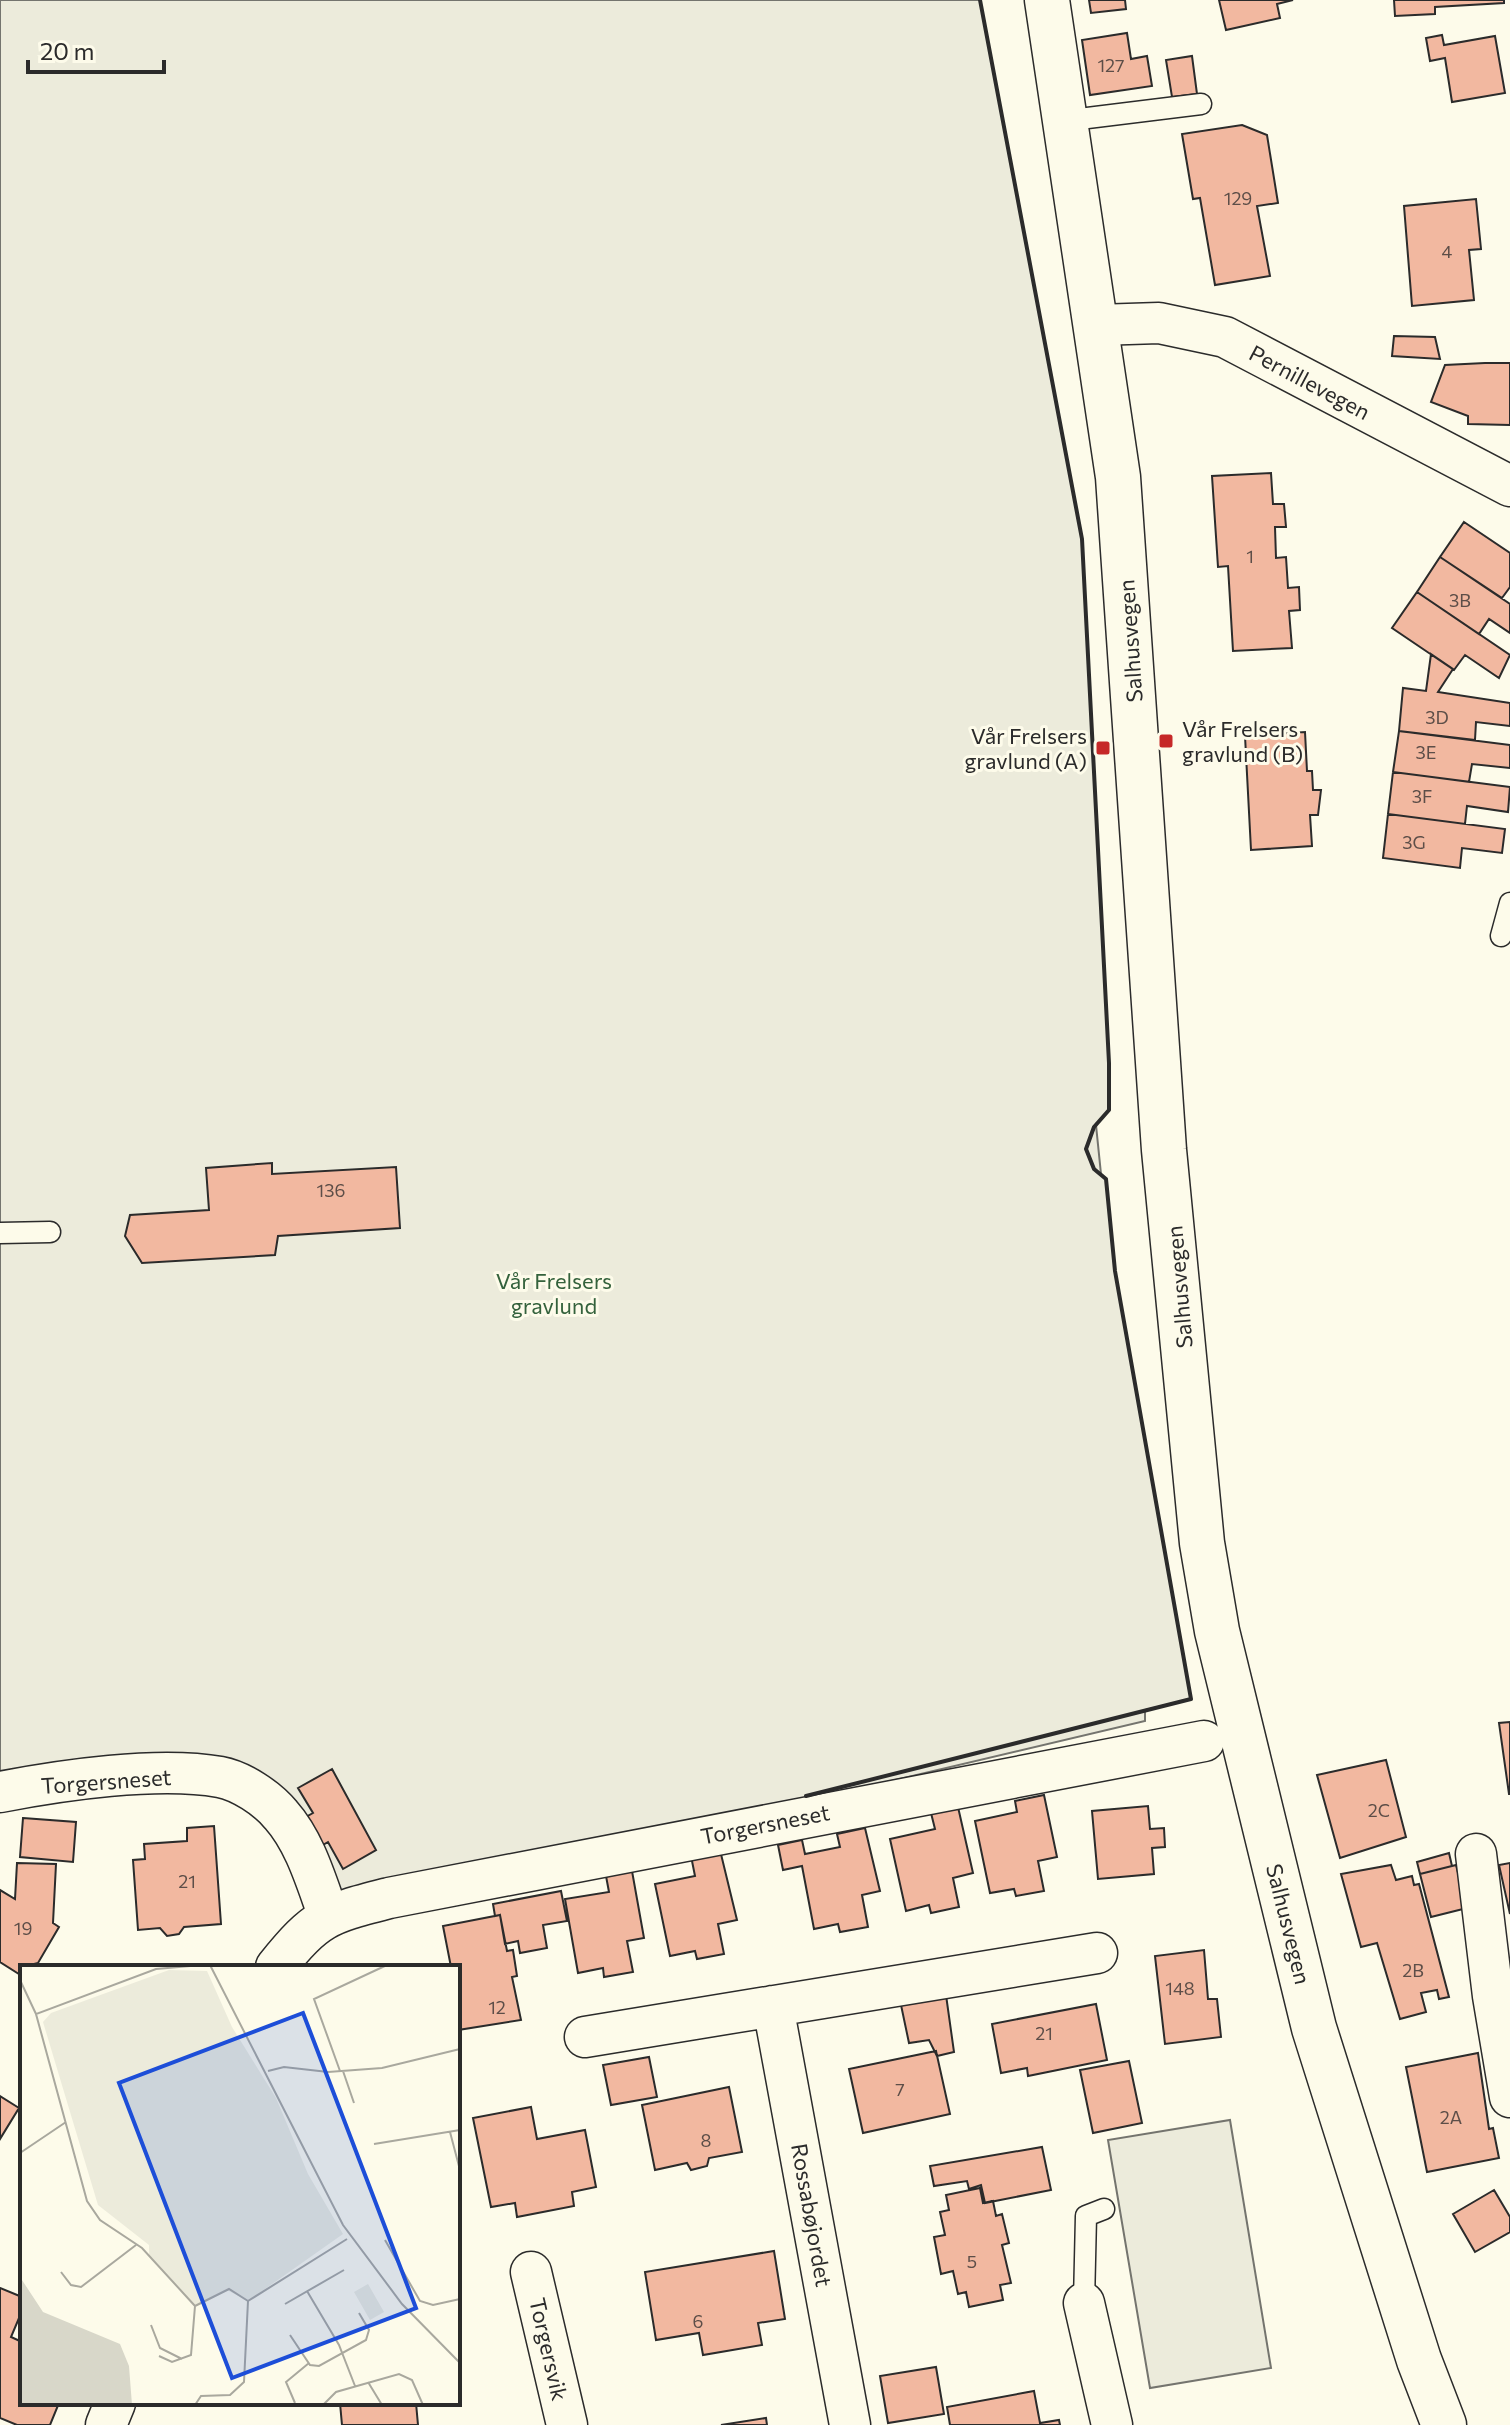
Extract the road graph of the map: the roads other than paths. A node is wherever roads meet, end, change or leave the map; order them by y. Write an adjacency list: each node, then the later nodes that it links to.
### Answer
1 (1047, 0): 3 (main road, Salhusvegen)
2 (1201, 104): 3 (lane)
3 (1063, 121): 4 (main road, Salhusvegen)
4 (1097, 325): 5 (street, Pernillevegen); 27 (main road, Salhusvegen)
5 (1510, 486)
6 (1510, 903): 7 (lane)
7 (1501, 936)
8 (50, 1232): 9 (lane)
9 (0, 1233)
10 (1204, 1741): 13 (street, Torgersneset)
11 (0, 1792): 13 (street, Torgersneset)
12 (1476, 1854): 18 (street)
13 (328, 1914): 15 (street, Torgersneset)
14 (1097, 1953): 16 (street)
15 (278, 1965)
16 (773, 2006): 17 (street); 25 (street, Rossabøjordet)
17 (585, 2037)
18 (1510, 2097)
19 (1104, 2209): 21 (lane)
20 (531, 2272): 24 (street, Torgersvik)
21 (1084, 2303): 26 (street)
22 (114, 2405): 23 (street)
23 (106, 2425)
24 (567, 2425)
25 (850, 2425)
26 (1112, 2425)
27 (1444, 2425)

